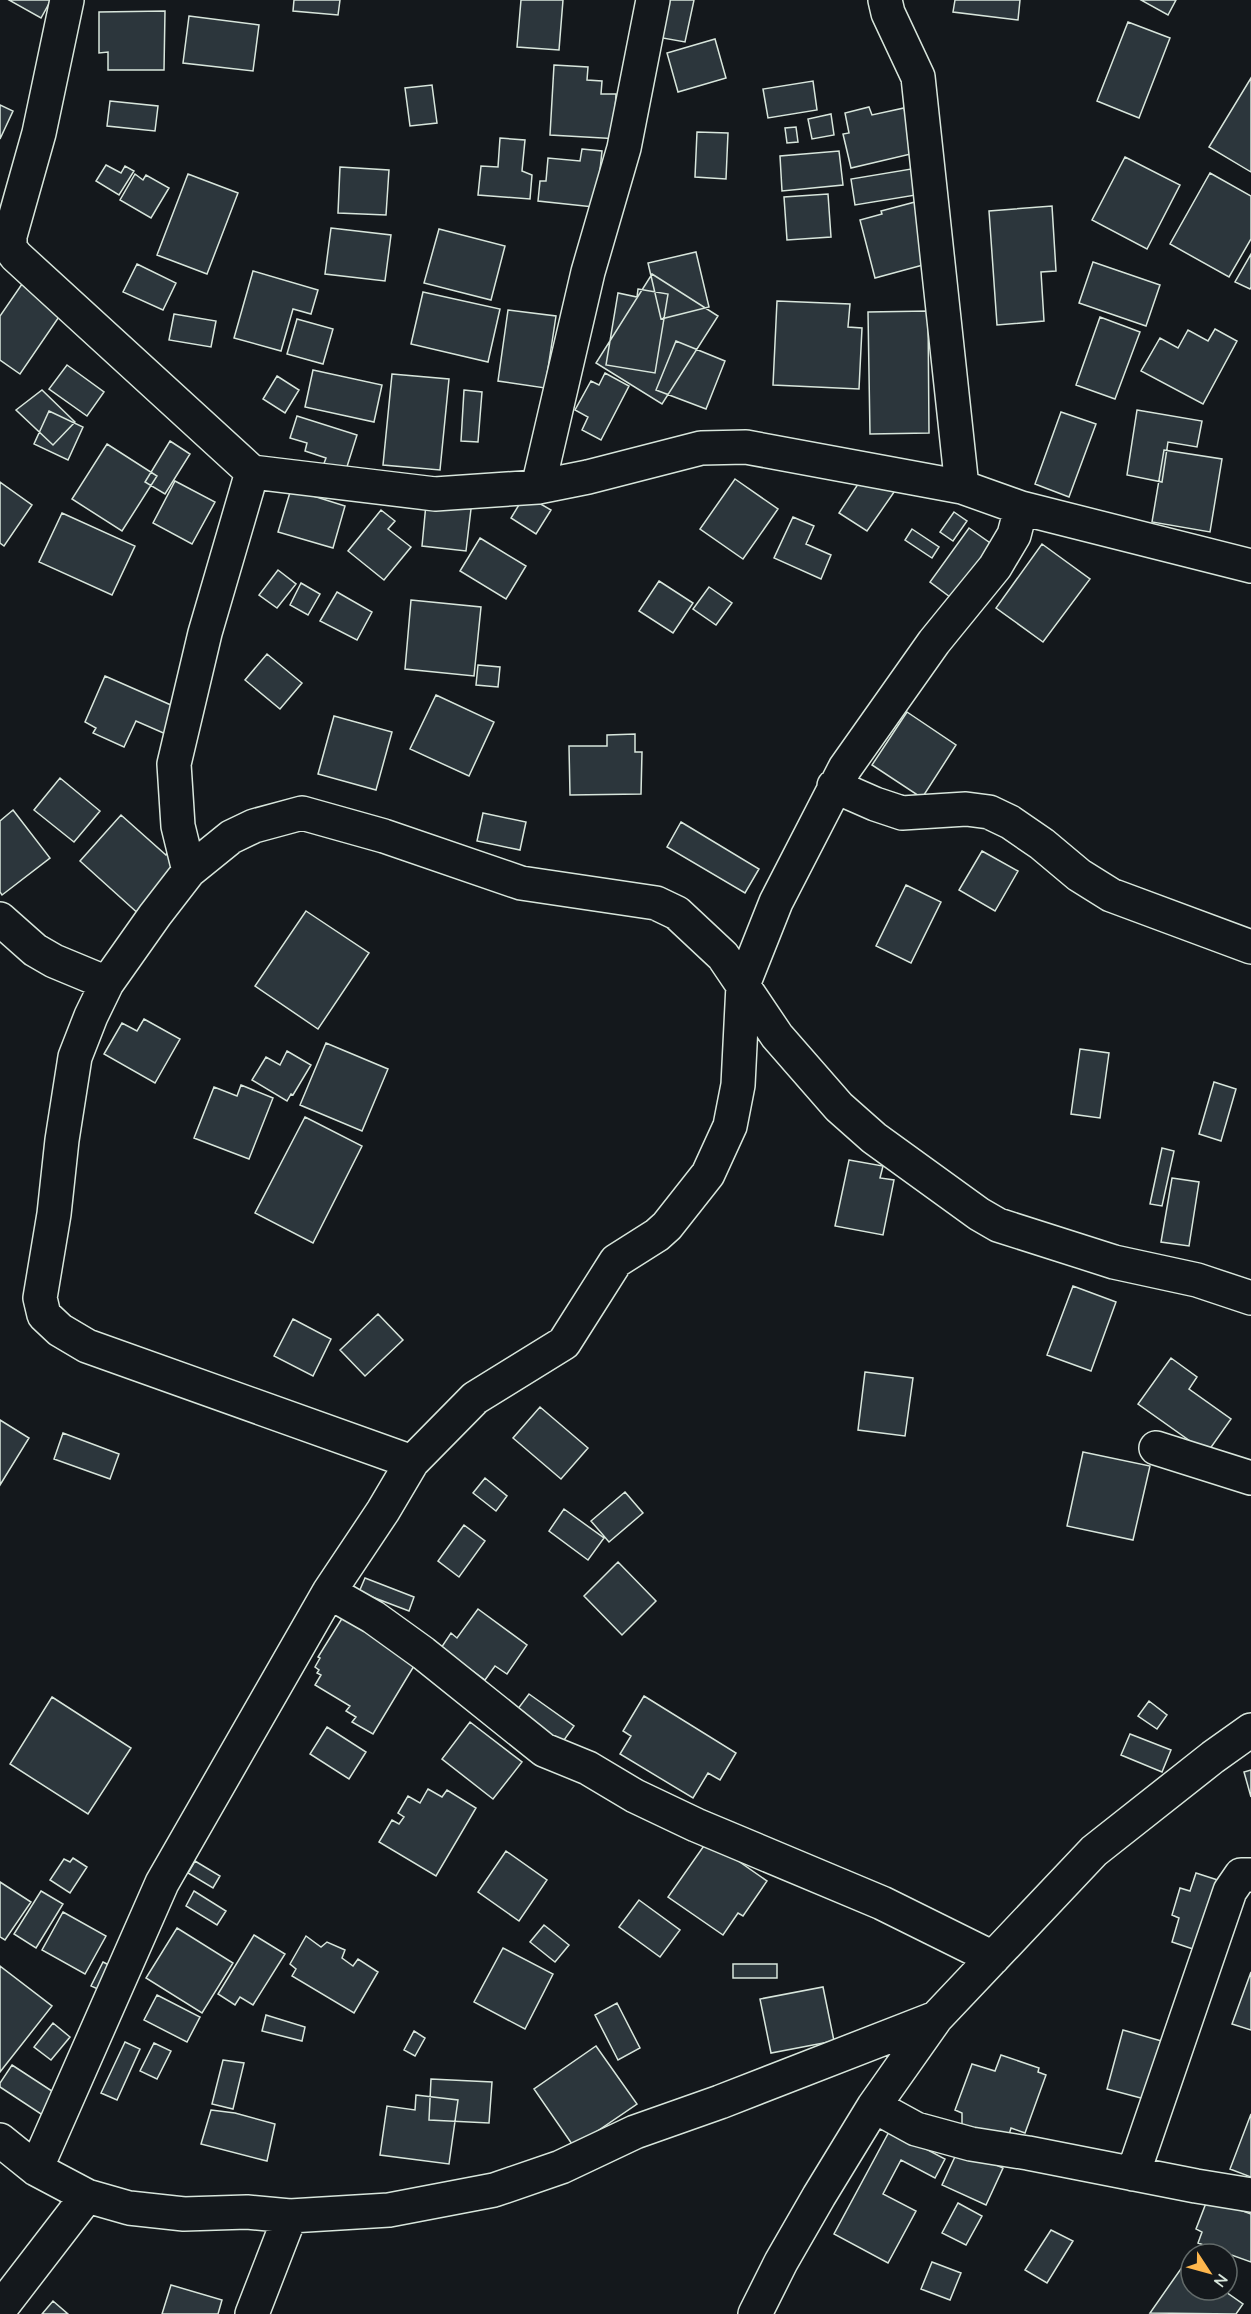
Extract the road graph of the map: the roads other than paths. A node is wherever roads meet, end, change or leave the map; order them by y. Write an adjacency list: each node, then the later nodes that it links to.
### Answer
1 (67, 0): 4 (street)
2 (653, 0): 5 (street)
3 (885, 0): 6 (street)
4 (252, 472): 5 (street); 10 (street)
5 (538, 487): 6 (street)
6 (962, 487): 7 (street)
7 (1021, 508): 8 (street); 9 (street)
8 (1251, 566)
9 (834, 786): 12 (street); 14 (street)
10 (189, 871): 13 (street); 14 (street)
11 (0, 919): 13 (street)
12 (1251, 947)
13 (108, 983): 17 (street)
14 (743, 985): 15 (street); 17 (street)
15 (1251, 1298)
16 (1156, 1448): 18 (street)
17 (412, 1462): 19 (street)
18 (1251, 1478)
19 (329, 1592): 22 (street); 26 (street)
20 (1251, 1730): 22 (street)
21 (1251, 1875): 27 (street)
22 (993, 1958): 23 (street)
23 (936, 2018): 24 (street); 30 (street)
24 (874, 2106): 27 (street); 33 (street)
25 (0, 2140): 26 (street)
26 (36, 2169): 29 (street)
27 (1133, 2174): 28 (street)
28 (1251, 2195)
29 (87, 2196): 30 (street); 31 (street)
30 (290, 2216): 32 (street)
31 (0, 2308)
32 (252, 2314)
33 (755, 2314)

